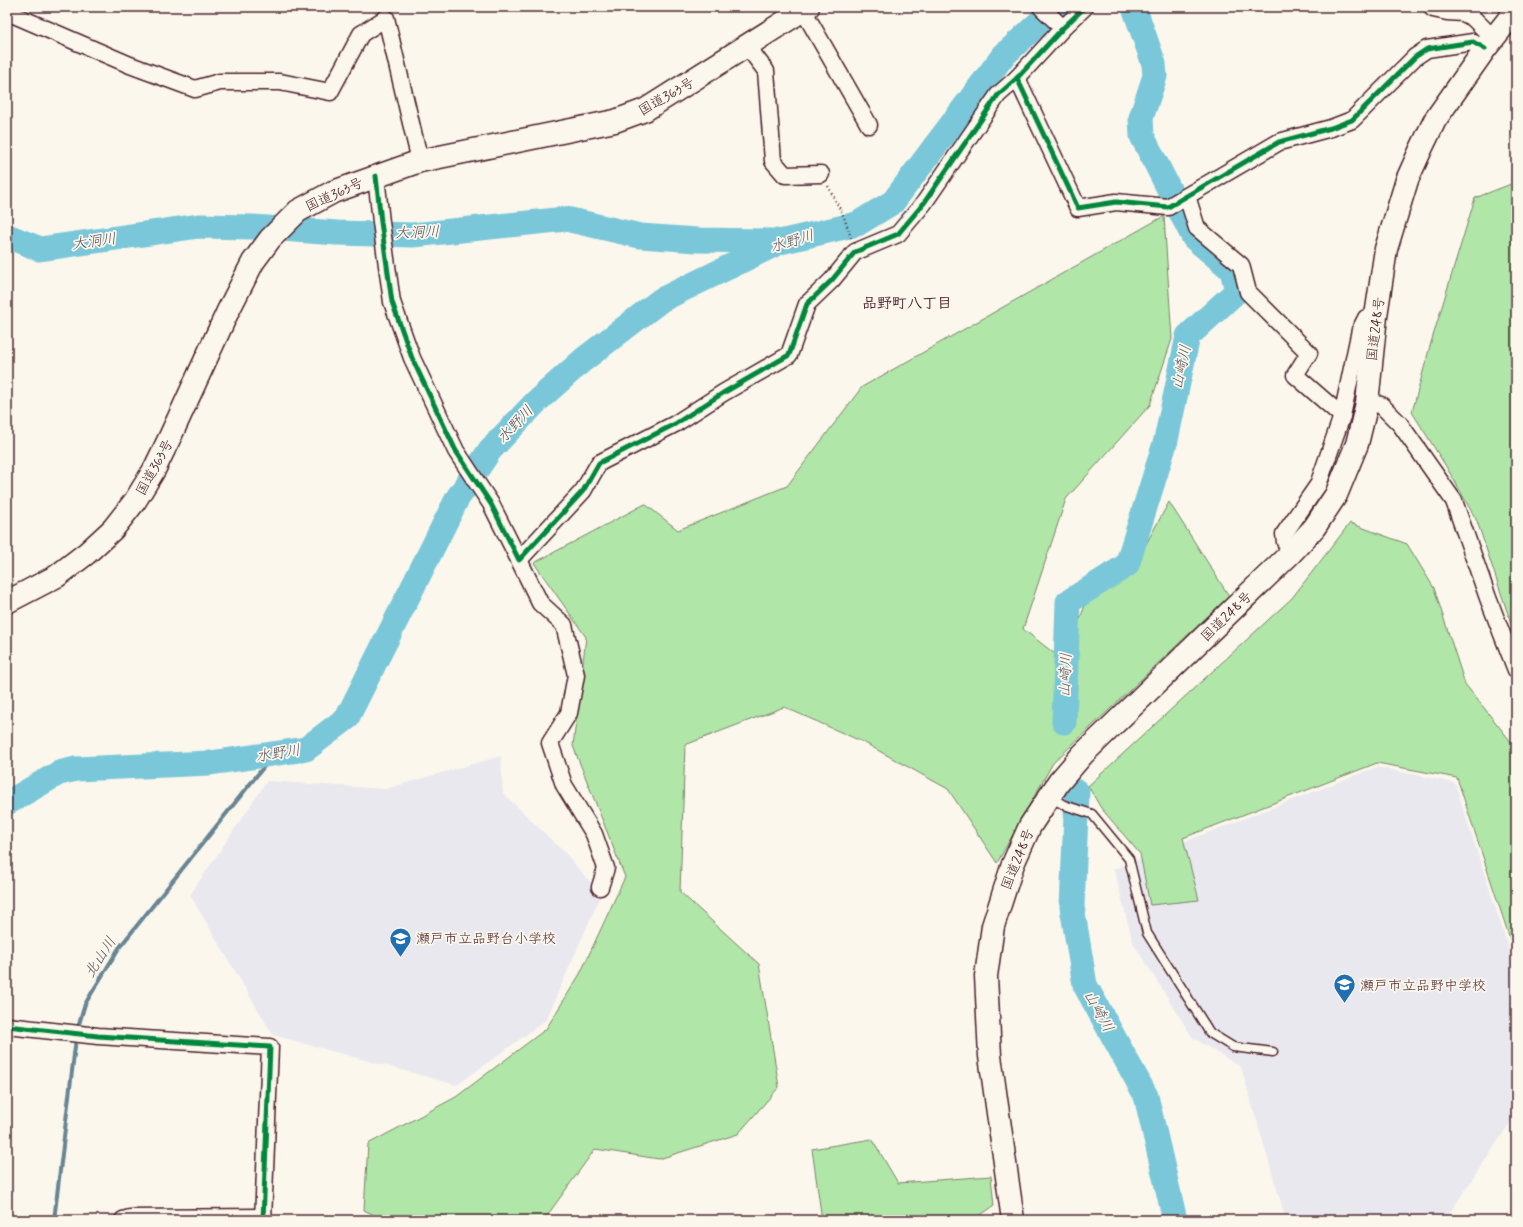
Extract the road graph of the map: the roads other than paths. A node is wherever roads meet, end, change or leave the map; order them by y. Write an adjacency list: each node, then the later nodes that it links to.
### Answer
1 (1041, 7): 7 (street)
2 (1085, 7): 7 (street)
3 (1432, 7): 8 (street)
4 (806, 9): 9 (highway, 国道363号); 11 (street)
5 (1516, 10): 8 (highway, 国道248号)
6 (7, 12): 12 (street)
7 (1063, 28): 10 (street)
8 (1489, 44): 15 (street); 16 (highway, 国道248号)
9 (748, 46): 12 (highway, 国道363号); 13 (street)
10 (1017, 78): 15 (street); 20 (street)
11 (869, 125)
12 (420, 161): 14 (highway, 国道363号)
13 (821, 174)
14 (376, 176): 20 (street); 21 (highway, 国道363号)
15 (1187, 196): 18 (street)
16 (1376, 316): 17 (highway, 国道248号); 18 (street)
17 (1367, 403): 19 (highway, 国道248号); 22 (street)
18 (1342, 416): 19 (street)
19 (1291, 553): 23 (highway, 国道248号)
20 (519, 560): 24 (street)
21 (7, 602)
22 (1516, 670)
23 (1057, 801): 26 (lane); 29 (highway, 国道248号)
24 (600, 887)
25 (7, 1026): 27 (street)
26 (1273, 1052)
27 (264, 1218): 28 (street)
28 (123, 1220)
29 (1013, 1220)

